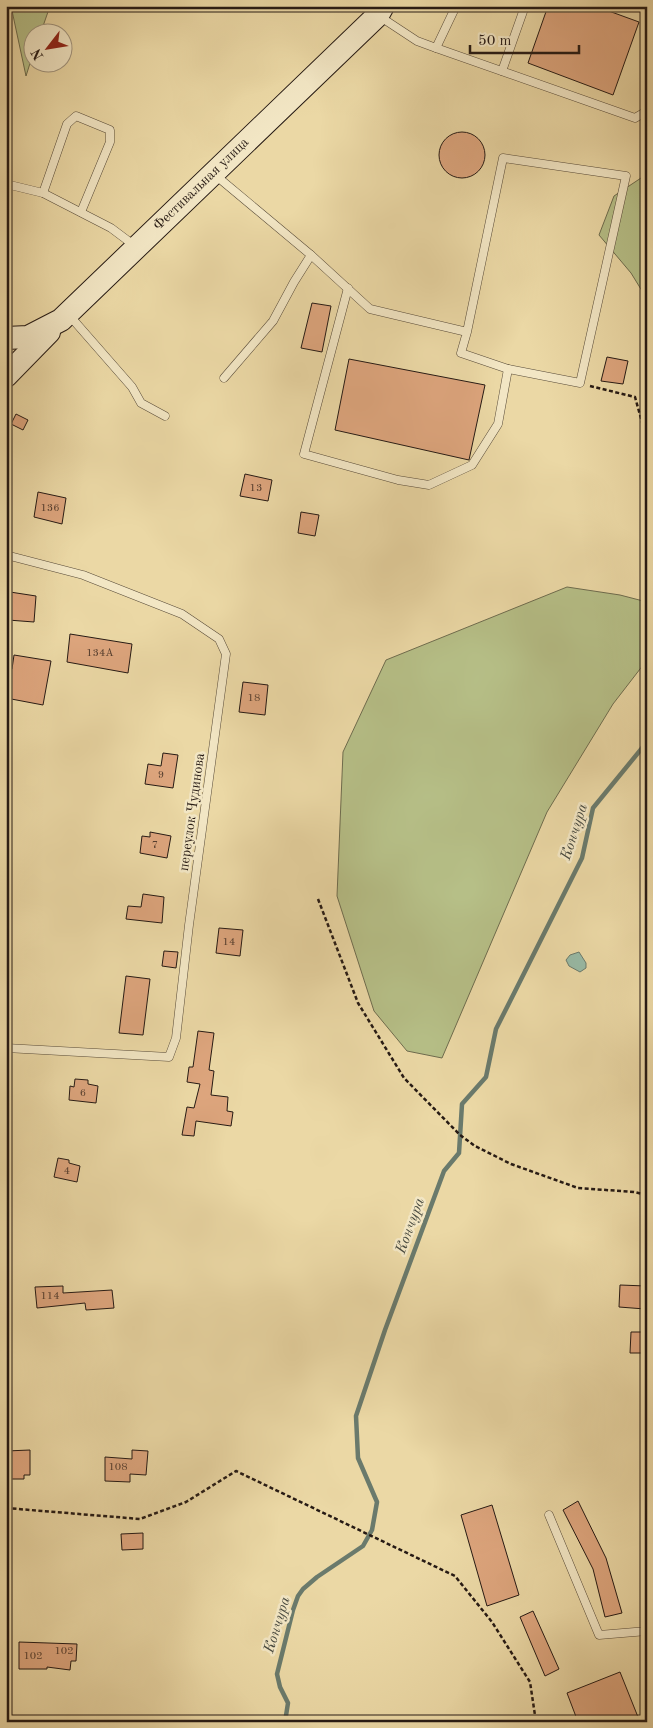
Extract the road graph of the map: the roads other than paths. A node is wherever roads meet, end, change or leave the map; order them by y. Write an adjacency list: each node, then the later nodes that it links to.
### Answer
1 (456, 6): 4 (lane)
2 (525, 6): 5 (lane)
3 (380, 10): 4 (lane); 7 (main road, Фестивальная улица)
4 (436, 48): 5 (lane)
5 (502, 71): 6 (lane)
6 (647, 111)
7 (213, 173): 11 (main road, Фестивальная улица); 12 (lane)
8 (6, 184): 9 (lane)
9 (43, 193): 10 (lane); 10 (lane)
10 (81, 212): 11 (lane)
11 (136, 246): 14 (main road, Фестивальная улица)
12 (311, 255): 13 (lane); 19 (lane)
13 (348, 288): 15 (lane); 17 (lane)
14 (64, 316): 16 (main road, Фестивальная улица); 18 (main road); 20 (lane)
15 (467, 332): 17 (lane); 17 (lane)
16 (6, 338)
17 (508, 369)
18 (6, 376)
19 (224, 378)
20 (165, 416)
21 (6, 555): 22 (lane, переулок Чудинова)
22 (6, 1048)
23 (549, 1515): 24 (lane)
24 (647, 1630)

